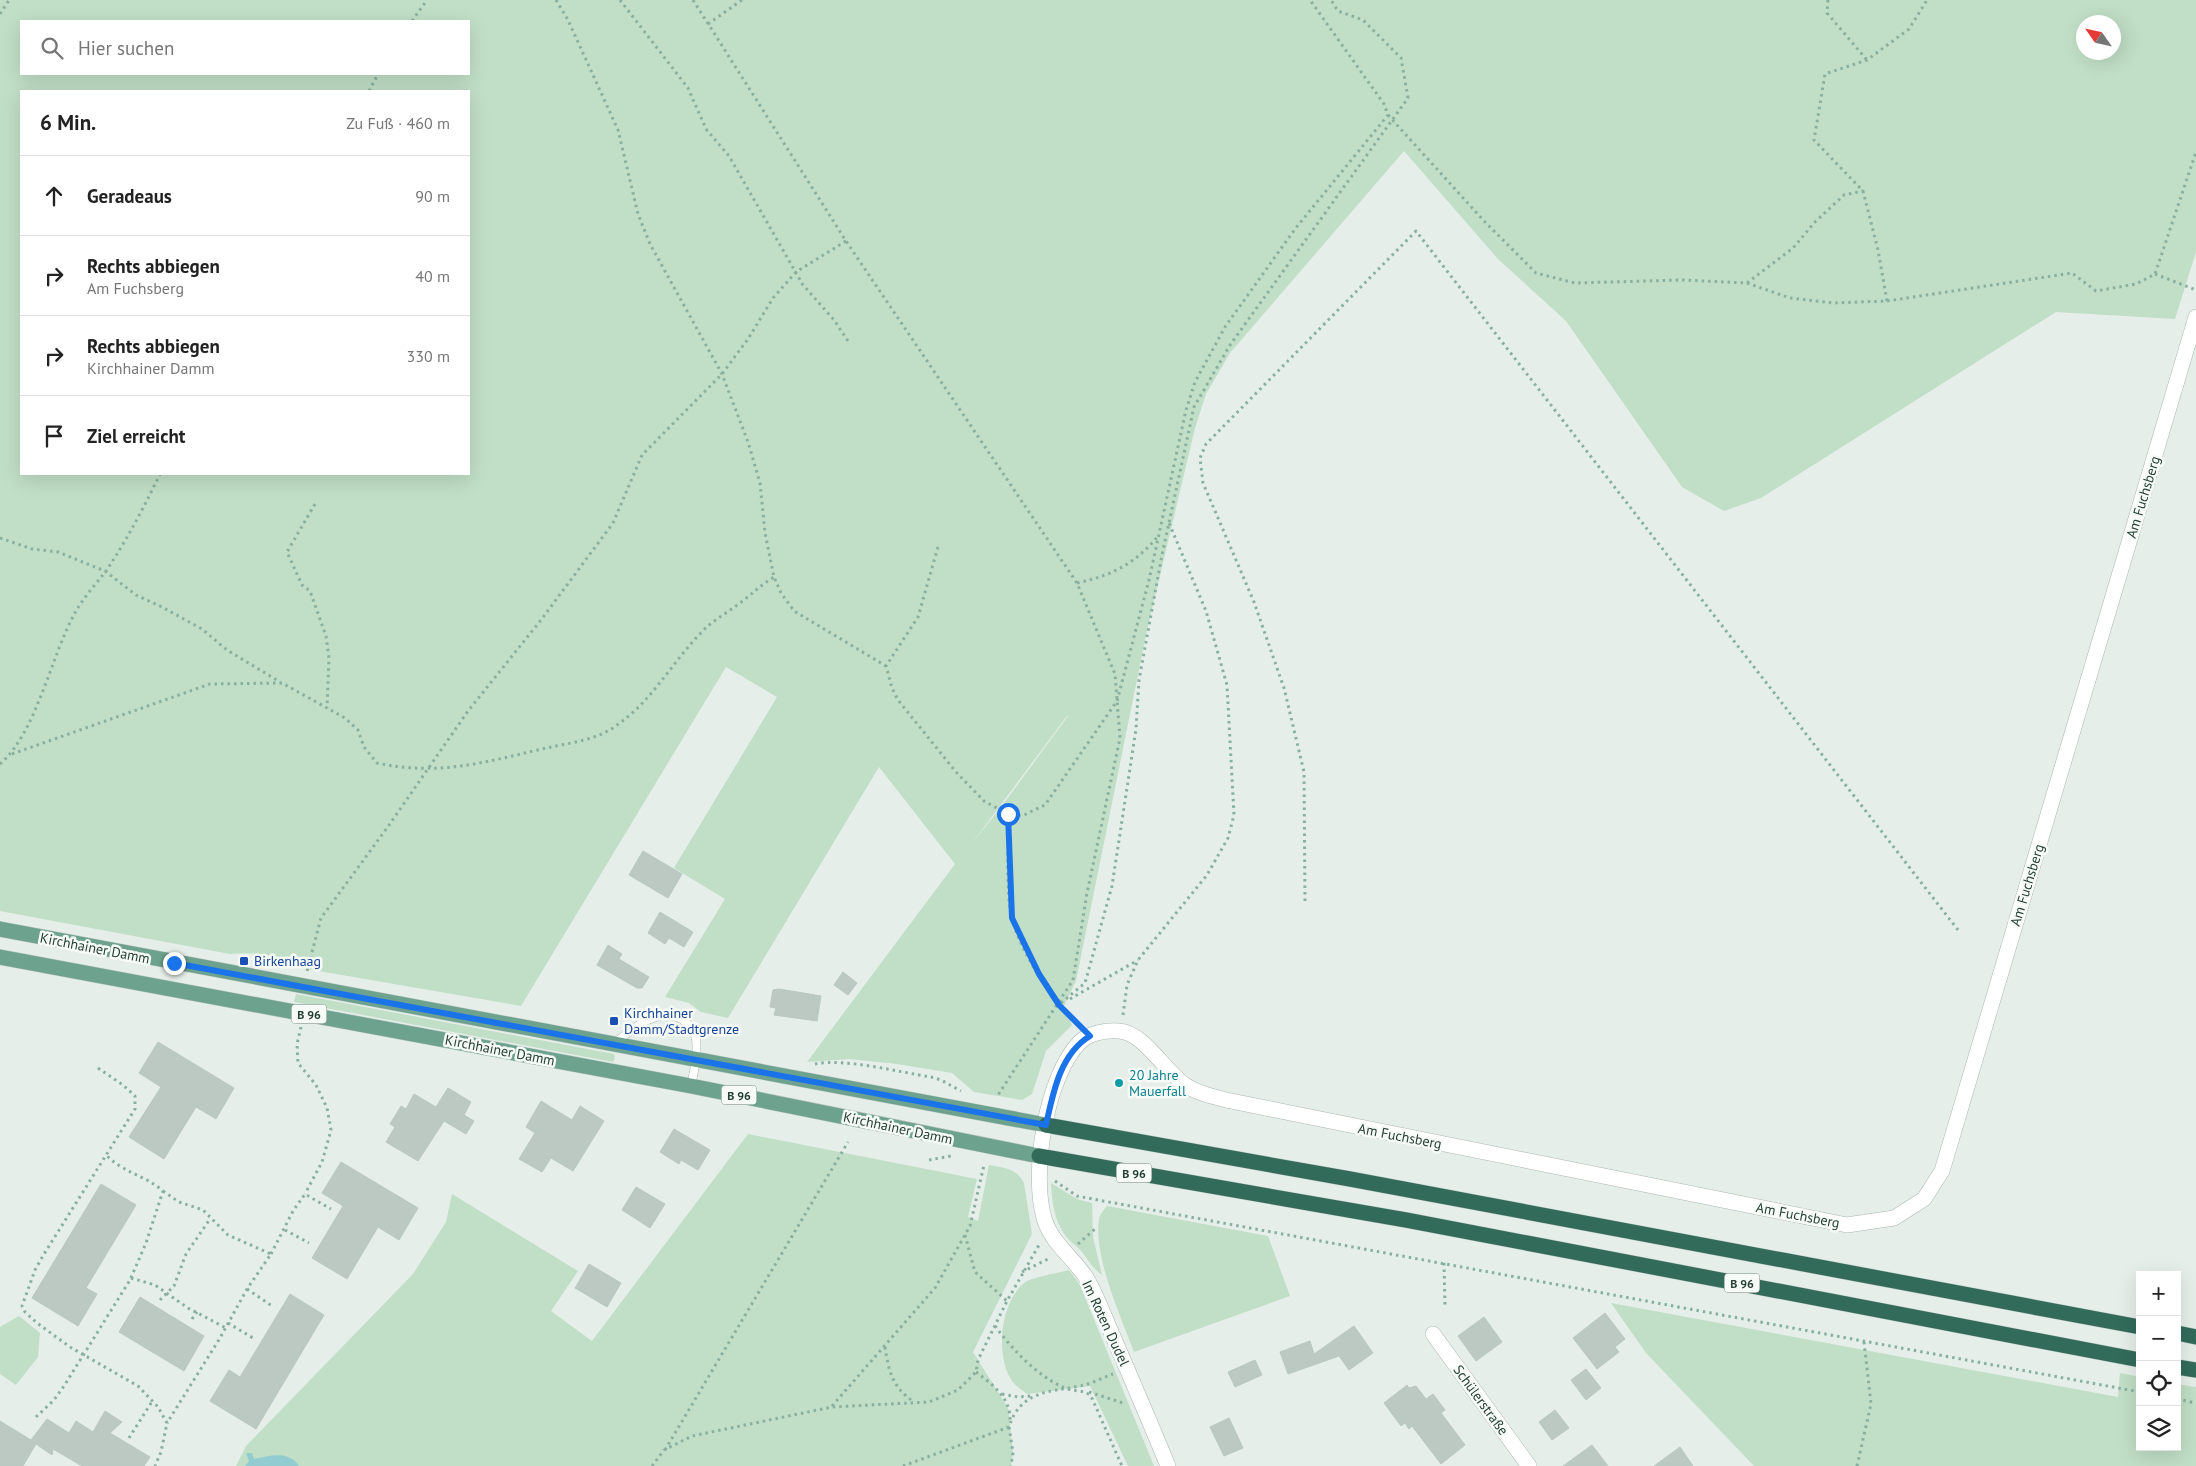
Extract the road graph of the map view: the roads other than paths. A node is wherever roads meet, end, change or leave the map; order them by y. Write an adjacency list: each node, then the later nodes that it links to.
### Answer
1 (2196, 317): 7 (street, Am Fuchsberg)
2 (0, 929): 4 (main road, Kirchhainer Damm / B 96)
3 (0, 957): 6 (main road, Kirchhainer Damm / B 96)
4 (614, 1044): 5 (main road, Kirchhainer Damm / B 96); 5 (lane)
5 (696, 1059): 6 (lane); 7 (main road, Kirchhainer Damm / B 96)
6 (691, 1086): 8 (main road, Kirchhainer Damm / B 96)
7 (1046, 1125): 8 (street); 9 (highway, B 96)
8 (1039, 1156): 13 (highway, B 96); 16 (street, Im Roten Dudel)
9 (2136, 1325)
10 (1433, 1334): 17 (street, Schülerstraße)
11 (2181, 1334): 12 (highway)
12 (2196, 1337)
13 (2136, 1359)
14 (2181, 1368): 15 (highway)
15 (2196, 1370)
16 (1168, 1466)
17 (1529, 1466)

